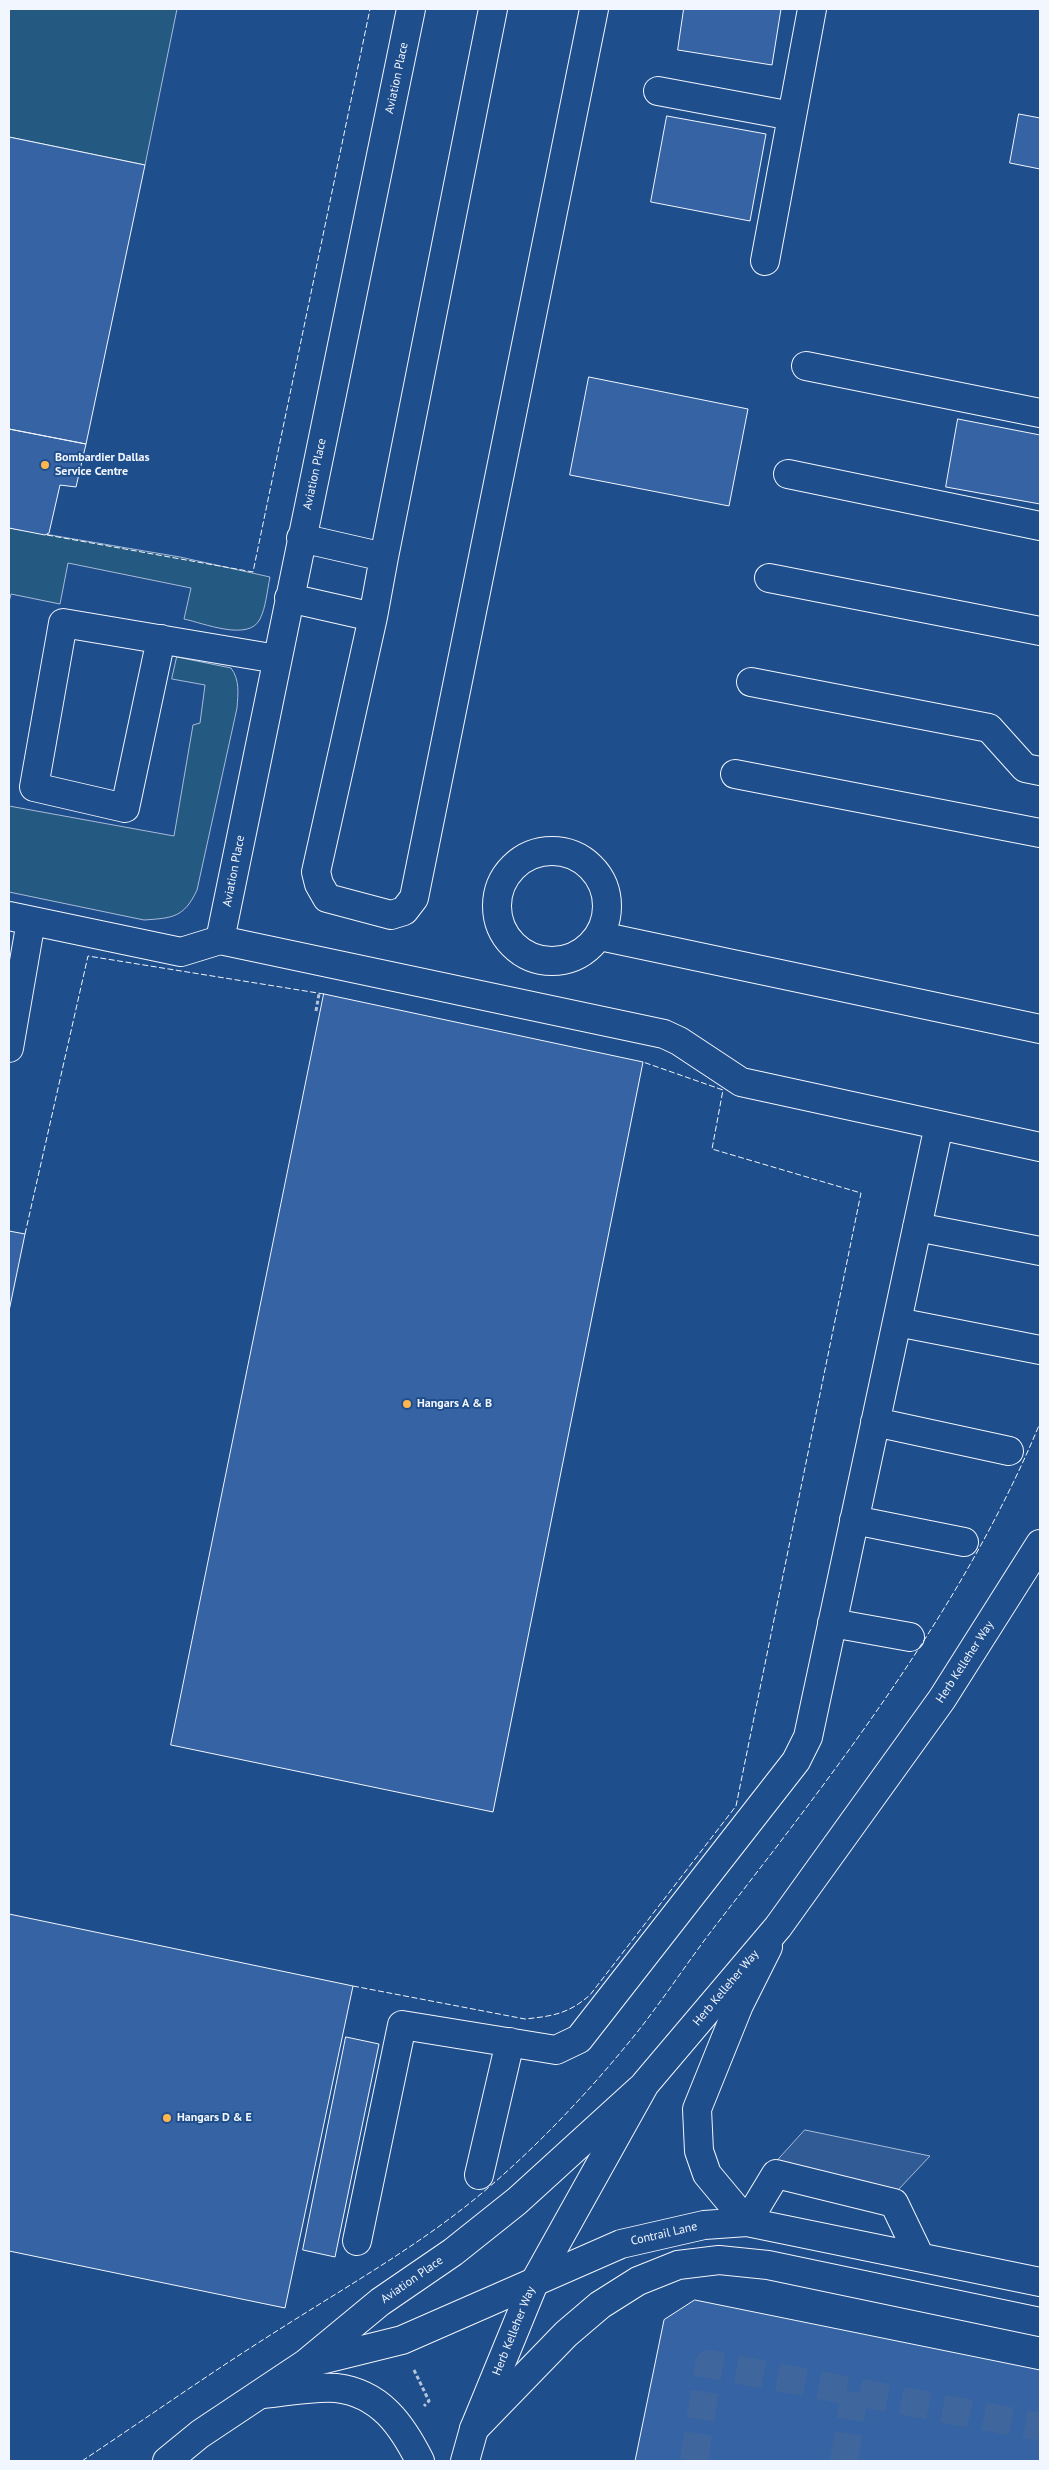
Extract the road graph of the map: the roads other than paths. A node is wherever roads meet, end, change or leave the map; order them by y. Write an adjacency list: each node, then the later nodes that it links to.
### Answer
1 (411, 9): 12 (street, Aviation Place)
2 (492, 9): 13 (street)
3 (594, 9): 16 (street)
4 (812, 9): 6 (street)
5 (658, 91): 6 (street)
6 (792, 116): 7 (street)
7 (765, 261)
8 (806, 366): 9 (street)
9 (1040, 413)
10 (788, 474): 11 (street)
11 (1040, 526)
12 (301, 538): 13 (street); 15 (street, Aviation Place)
13 (384, 557): 16 (street)
14 (769, 578): 17 (street)
15 (289, 598): 16 (street); 19 (street, Aviation Place)
16 (373, 617)
17 (1040, 632)
18 (161, 639): 18 (street); 19 (street)
19 (277, 659): 26 (street, Aviation Place)
20 (752, 682): 21 (street)
21 (1040, 771)
22 (735, 774): 23 (street)
23 (1040, 833)
24 (20, 918): 26 (street); 28 (street)
25 (600, 936): 25 (street); 27 (street)
26 (231, 942): 29 (street)
27 (1040, 1029)
28 (10, 1032)
29 (939, 1125): 30 (street); 31 (street)
30 (1040, 1147)
31 (917, 1227): 32 (street); 33 (street)
32 (1040, 1251)
33 (897, 1322): 34 (street); 35 (street)
34 (1040, 1350)
35 (875, 1422): 36 (street); 37 (street)
36 (1009, 1451)
37 (854, 1520): 38 (street); 40 (street)
38 (964, 1542)
39 (1040, 1544): 42 (street, Herb Kelleher Way)
40 (832, 1623): 41 (street); 43 (street)
41 (910, 1637)
42 (778, 1927): 44 (street, Herb Kelleher Way); 46 (street)
43 (510, 2042): 45 (street); 47 (street)
44 (645, 2084): 50 (street, Herb Kelleher Way); 52 (street, Aviation Place)
45 (479, 2175)
46 (747, 2222): 48 (street, Contrail Lane); 48 (street); 50 (street, Contrail Lane)
47 (357, 2241)
48 (920, 2256): 49 (street, Contrail Lane)
49 (1040, 2282)
50 (534, 2283): 52 (street, Contrail Lane); 54 (street, Herb Kelleher Way)
51 (1040, 2322): 54 (street)
52 (305, 2364): 53 (street, Aviation Place)
53 (258, 2394): 55 (street, Aviation Place); 56 (street)
54 (474, 2429): 57 (street, Herb Kelleher Way)
55 (167, 2461)
56 (420, 2461)
57 (465, 2461)

